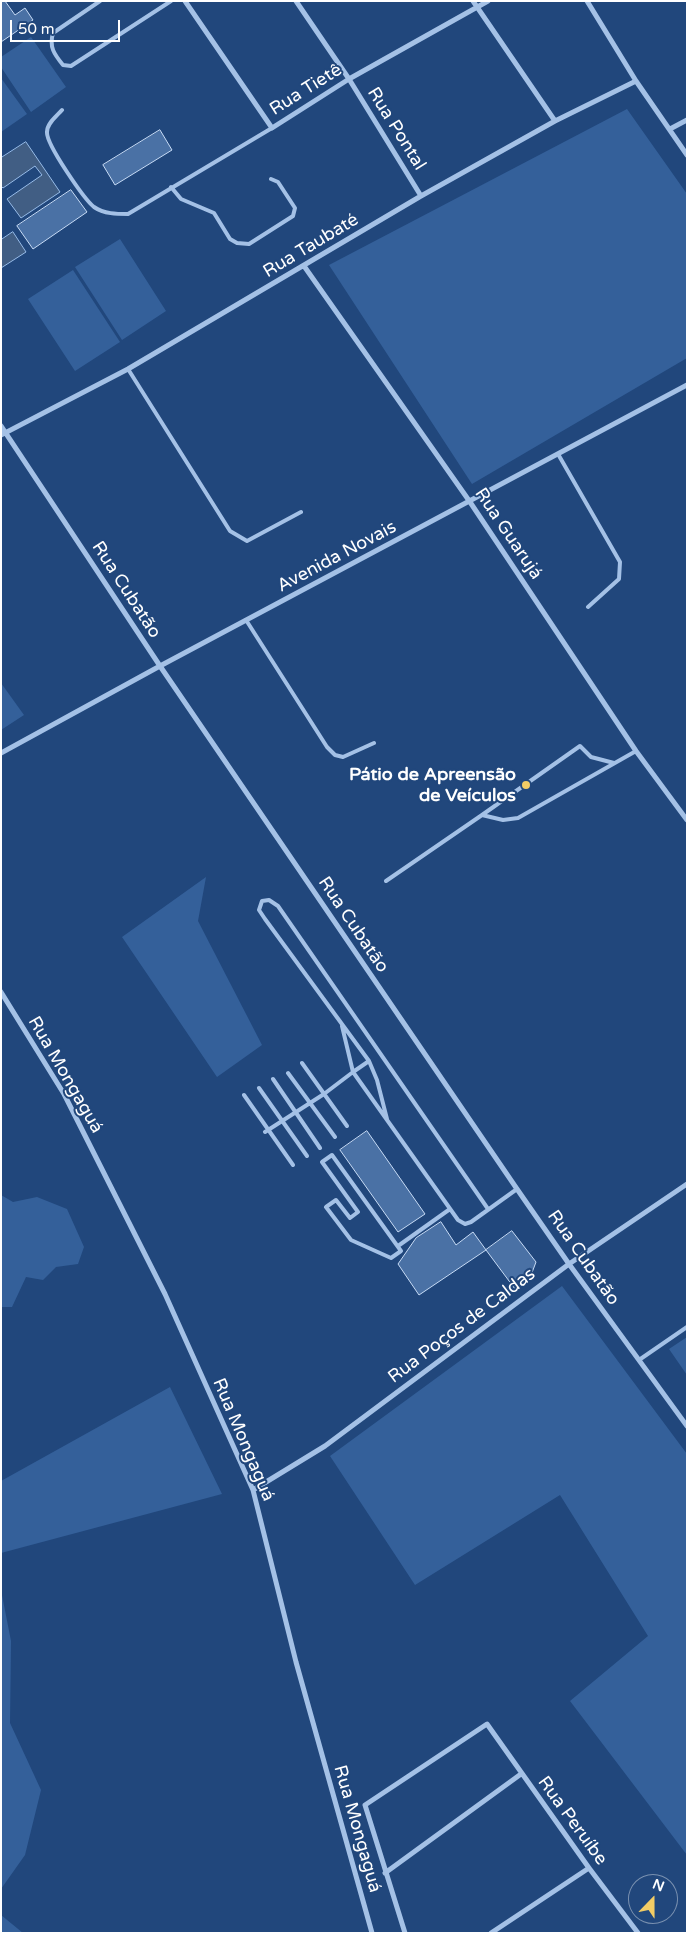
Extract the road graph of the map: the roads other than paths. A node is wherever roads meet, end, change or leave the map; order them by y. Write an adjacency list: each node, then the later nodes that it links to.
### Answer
1 (100, 1): 2 (lane)
2 (171, 1)
3 (185, 1): 14 (street, Rua Tietê)
4 (296, 1): 9 (street, Rua Pontal)
5 (473, 1): 8 (street)
6 (488, 1): 8 (street, Rua Tietê)
7 (587, 1): 10 (street)
8 (477, 8): 9 (street, Rua Tietê); 13 (street)
9 (349, 80): 14 (street, Rua Tietê); 19 (street, Rua Pontal)
10 (636, 81): 13 (street, Rua Taubaté); 15 (street)
11 (62, 110): 18 (lane)
12 (687, 120): 15 (street)
13 (555, 121): 19 (street, Rua Taubaté)
14 (272, 128): 18 (lane)
15 (670, 129): 16 (street)
16 (687, 155)
17 (271, 179): 18 (lane)
18 (171, 187)
19 (422, 196): 20 (street, Rua Taubaté)
20 (304, 266): 21 (street, Rua Taubaté); 26 (street, Rua Guarujá)
21 (128, 369): 24 (street, Rua Taubaté); 27 (lane)
22 (687, 385): 25 (street, Avenida Novais)
23 (1, 426): 24 (street, Rua Cubatão)
24 (4, 434): 30 (street, Rua Cubatão)
25 (558, 454): 26 (street, Avenida Novais); 28 (lane)
26 (470, 502): 29 (street, Avenida Novais); 32 (street, Rua Guarujá)
27 (300, 512)
28 (588, 607)
29 (246, 620): 30 (street, Avenida Novais); 31 (lane)
30 (160, 666): 33 (street, Avenida Novais); 59 (street, Rua Cubatão)
31 (374, 743)
32 (636, 751): 34 (lane); 36 (street, Rua Guarujá)
33 (1, 753)
34 (614, 763): 35 (lane); 35 (lane)
35 (482, 815): 37 (lane)
36 (687, 820)
37 (386, 880)
38 (1, 992): 67 (street, Rua Mongaguá)
39 (342, 1024): 40 (lane); 42 (lane); 61 (lane)
40 (369, 1061): 42 (lane); 51 (lane)
41 (302, 1063): 46 (lane)
42 (353, 1072): 46 (lane); 51 (lane)
43 (288, 1073): 48 (lane)
44 (273, 1079): 49 (lane)
45 (259, 1088): 50 (lane)
46 (324, 1094): 48 (lane); 52 (lane)
47 (244, 1095): 53 (lane)
48 (310, 1103): 49 (lane); 54 (lane)
49 (296, 1112): 50 (lane); 55 (lane)
50 (282, 1121): 53 (lane); 56 (lane)
51 (388, 1122): 60 (lane)
52 (347, 1126)
53 (267, 1131): 57 (lane)
54 (335, 1137)
55 (320, 1148)
56 (307, 1156)
57 (293, 1165)
58 (687, 1184): 63 (street, Rua Poços de Caldas)
59 (517, 1188): 61 (lane); 63 (street, Rua Cubatão)
60 (450, 1209): 61 (lane); 62 (lane)
61 (488, 1209)
62 (398, 1246): 62 (lane)
63 (569, 1264): 65 (street, Rua Cubatão); 67 (street, Rua Poços de Caldas)
64 (687, 1327): 65 (lane)
65 (639, 1360): 66 (street, Rua Cubatão)
66 (687, 1426)
67 (253, 1490): 71 (street, Rua Mongaguá)
68 (521, 1774): 69 (street, Rua Peruíbe); 70 (street); 70 (street, Rua Peruíbe)
69 (589, 1868): 73 (street); 74 (street, Rua Peruíbe)
70 (385, 1873): 72 (street)
71 (372, 1933)
72 (405, 1933)
73 (491, 1933)
74 (638, 1933)

